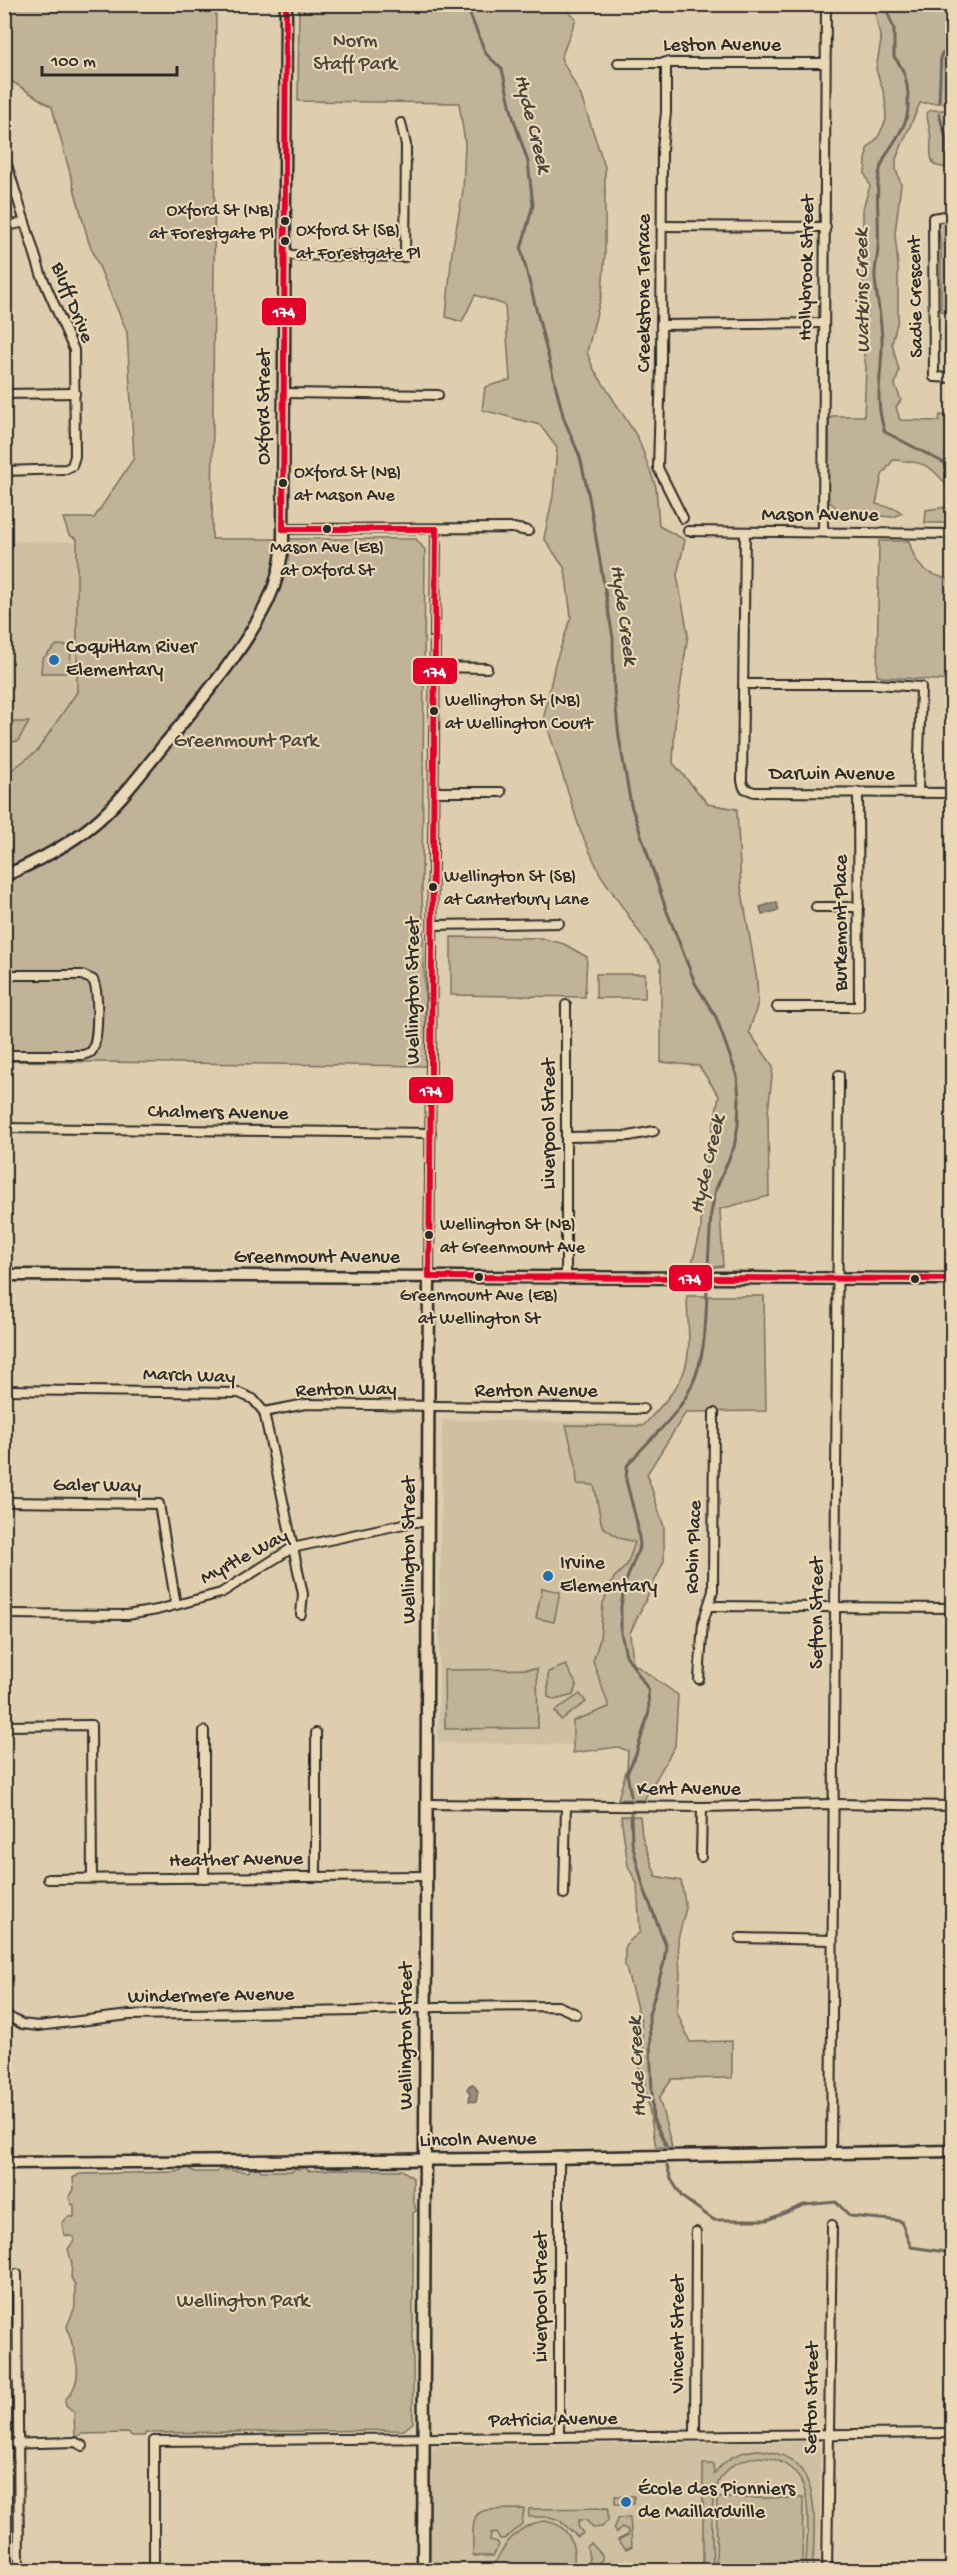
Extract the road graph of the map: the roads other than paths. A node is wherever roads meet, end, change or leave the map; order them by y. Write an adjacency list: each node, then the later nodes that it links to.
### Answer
1 (286, 4): 13 (street, Oxford Street)
2 (826, 4): 5 (street, Hollybrook Street)
3 (666, 62): 4 (street, Leston Avenue); 5 (street, Leston Avenue); 10 (street, Creekstone Terrace)
4 (618, 63)
5 (825, 63): 11 (street, Hollybrook Street)
6 (401, 123): 13 (street)
7 (4, 155): 9 (street, Bluff Drive)
8 (952, 214): 16 (street, Sadie Crescent)
9 (25, 222): 12 (street); 17 (street, Bluff Drive)
10 (662, 226): 11 (street); 15 (street, Creekstone Terrace)
11 (826, 226): 14 (street, Hollybrook Street)
12 (4, 227)
13 (284, 255): 18 (street, Oxford Street)
14 (824, 324): 15 (street); 28 (street, Hollybrook Street)
15 (661, 325): 22 (street, Creekstone Terrace)
16 (952, 378)
17 (75, 393): 19 (street); 21 (street, Bluff Drive)
18 (283, 393): 20 (street); 23 (street, Oxford Street)
19 (4, 394)
20 (438, 394)
21 (4, 471)
22 (683, 518)
23 (283, 529): 24 (street); 38 (street, Oxford Street)
24 (436, 529): 25 (street); 30 (street, Wellington Street)
25 (528, 531)
26 (688, 531): 27 (street, Mason Avenue)
27 (745, 532): 28 (street, Mason Avenue); 32 (street)
28 (823, 532): 29 (street, Mason Avenue)
29 (952, 534)
30 (436, 667): 31 (street); 33 (street, Wellington Street)
31 (487, 668)
32 (744, 684): 35 (street, Darwin Avenue); 36 (street)
33 (434, 792): 34 (street); 42 (street, Wellington Street)
34 (501, 792)
35 (858, 792): 36 (street, Darwin Avenue); 40 (street, Burkemont Place)
36 (918, 792): 37 (street, Darwin Avenue)
37 (952, 793)
38 (4, 876)
39 (816, 907): 40 (street)
40 (859, 907): 45 (street, Burkemont Place)
41 (559, 923): 42 (street)
42 (433, 925): 50 (street, Wellington Street)
43 (4, 975): 46 (street)
44 (566, 1005): 51 (street, Liverpool Street)
45 (777, 1007)
46 (4, 1055)
47 (839, 1074): 55 (street, Sefton Street)
48 (4, 1128): 50 (street, Chalmers Avenue)
49 (654, 1131): 51 (street)
50 (431, 1133): 53 (street, Wellington Street)
51 (567, 1137): 54 (street, Liverpool Street)
52 (4, 1275): 53 (street, Greenmount Avenue)
53 (429, 1277): 54 (street, Greenmount Avenue); 58 (street, Wellington Street)
54 (567, 1279): 55 (street, Greenmount Avenue)
55 (837, 1279): 56 (street, Greenmount Avenue); 67 (street, Sefton Street)
56 (952, 1279)
57 (4, 1390): 60 (street, March Way)
58 (428, 1407): 59 (street, Renton Avenue); 60 (street, Renton Way); 63 (street, Wellington Street)
59 (643, 1409)
60 (264, 1412): 64 (street)
61 (714, 1413): 66 (street, Robin Place)
62 (4, 1502): 65 (street, Galer Way)
63 (428, 1522): 64 (street, Myrtle Way); 75 (street, Wellington Street)
64 (292, 1548): 65 (street, Myrtle Way); 70 (street)
65 (176, 1605): 69 (street, Myrtle Way)
66 (710, 1606): 67 (street); 71 (street, Robin Place)
67 (834, 1607): 68 (street); 76 (street, Sefton Street)
68 (952, 1608)
69 (4, 1614)
70 (301, 1614)
71 (699, 1679)
72 (4, 1726): 83 (street)
73 (204, 1731): 84 (street)
74 (316, 1733): 81 (street)
75 (426, 1804): 77 (street, Kent Avenue); 82 (street, Wellington Street)
76 (834, 1804): 78 (street, Kent Avenue); 79 (street, Kent Avenue); 88 (street, Sefton Street)
77 (566, 1806): 79 (street, Kent Avenue); 86 (street)
78 (952, 1806)
79 (702, 1807): 80 (street)
80 (701, 1857)
81 (316, 1876): 82 (street, Heather Avenue); 84 (street, Heather Avenue)
82 (425, 1876): 89 (street, Wellington Street)
83 (92, 1878): 84 (street, Heather Avenue); 85 (street, Heather Avenue)
84 (204, 1878)
85 (48, 1879)
86 (564, 1894)
87 (740, 1938): 88 (street)
88 (832, 1940): 93 (street, Sefton Street)
89 (425, 2008): 90 (street, Windermere Avenue); 91 (street, Windermere Avenue); 95 (street, Wellington Street)
90 (4, 2011)
91 (576, 2014)
92 (952, 2151): 93 (street, Lincoln Avenue)
93 (831, 2152): 94 (street, Lincoln Avenue)
94 (559, 2158): 95 (street, Lincoln Avenue); 103 (street, Liverpool Street)
95 (424, 2159): 96 (street, Lincoln Avenue); 104 (street, Wellington Street)
96 (4, 2163)
97 (832, 2225): 101 (street, Sefton Street)
98 (696, 2232): 102 (street, Vincent Street)
99 (17, 2274): 105 (street)
100 (952, 2433): 101 (street, Patricia Avenue)
101 (829, 2434): 102 (street, Patricia Avenue); 111 (street, Sefton Street)
102 (695, 2435): 103 (street, Patricia Avenue)
103 (559, 2437): 104 (street, Patricia Avenue)
104 (423, 2438): 109 (street, Patricia Avenue); 110 (street, Wellington Street)
105 (17, 2443): 106 (street); 107 (street); 108 (street)
106 (4, 2444)
107 (83, 2446)
108 (19, 2571)
109 (154, 2571)
110 (423, 2571)
111 (827, 2571)

